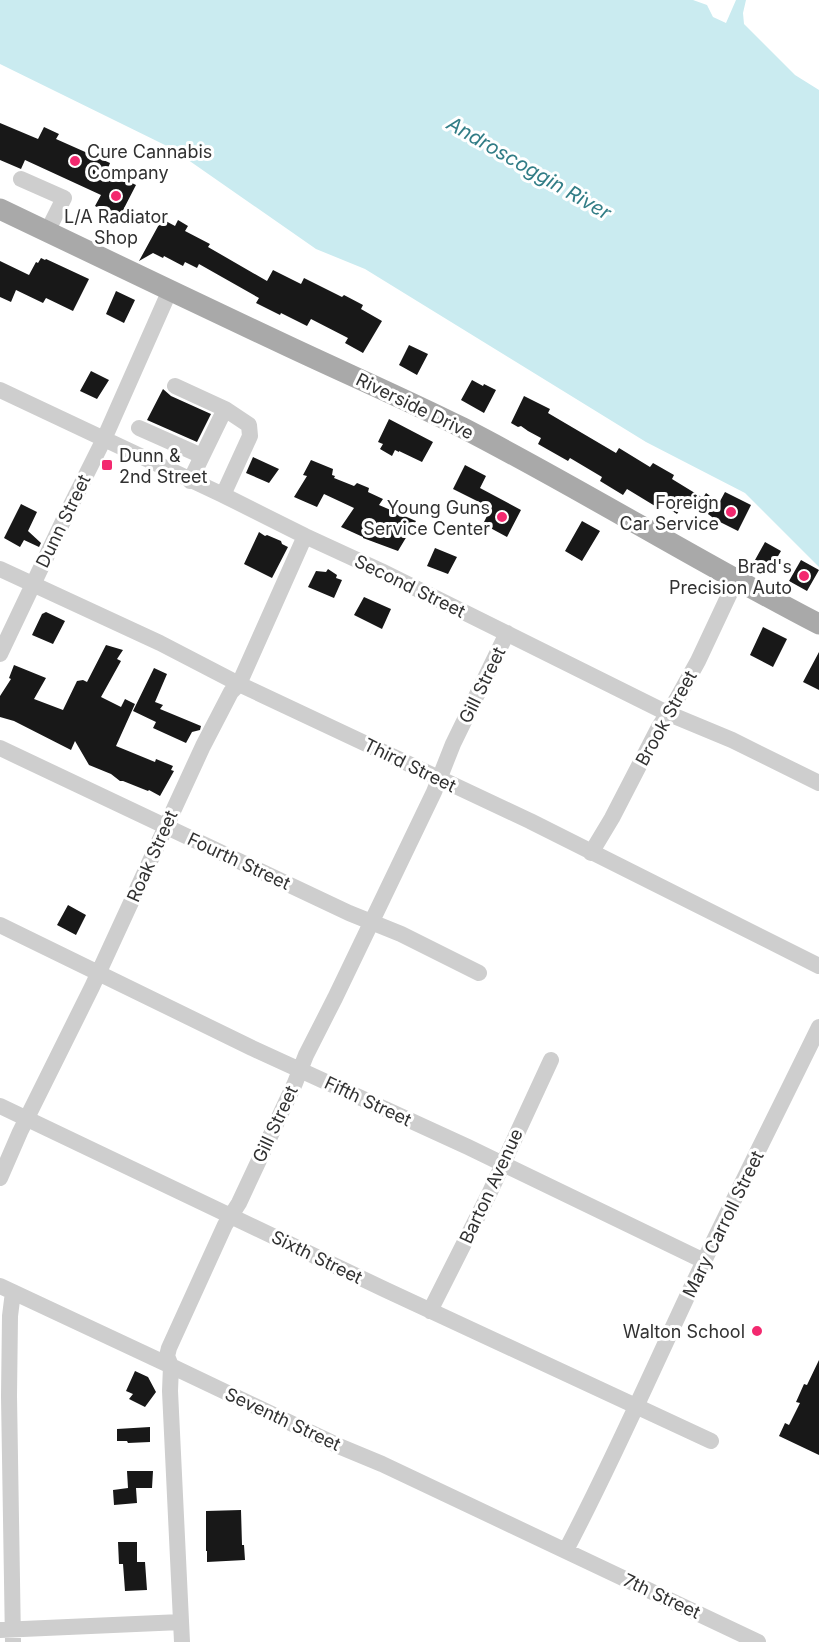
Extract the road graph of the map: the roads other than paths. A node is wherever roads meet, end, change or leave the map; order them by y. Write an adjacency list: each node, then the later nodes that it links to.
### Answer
1 (21, 179): 3 (street)
2 (2, 213): 3 (main road, Riverside Drive)
3 (47, 232): 4 (main road, Riverside Drive)
4 (170, 290): 9 (street, Dunn Street); 15 (main road, Riverside Drive)
5 (175, 386): 7 (street)
6 (0, 390): 9 (street, Second Street)
7 (225, 409): 10 (street); 12 (street)
8 (139, 428): 10 (street)
9 (104, 439): 11 (street, Second Street); 16 (street, Dunn Street)
10 (202, 456): 11 (street)
11 (190, 481): 12 (street, Second Street)
12 (223, 495): 13 (street, Second Street)
13 (305, 536): 18 (street, Second Street); 20 (street, Roak Street)
14 (0, 569): 16 (street, Third Street)
15 (736, 580): 17 (main road, Riverside Drive); 21 (street, Brook Street)
16 (33, 584): 19 (street, Dunn Street); 20 (street, Third Street)
17 (819, 624)
18 (507, 633): 21 (street, Second Street); 23 (street, Gill Street)
19 (0, 654)
20 (239, 684): 23 (street, Third Street); 25 (street, Roak Street)
21 (668, 713): 24 (street, Second Street); 26 (street, Brook Street)
22 (0, 748): 25 (street, Fourth Street)
23 (438, 778): 26 (street, Third Street); 27 (street, Gill Street)
24 (819, 783)
25 (166, 826): 27 (street, Fourth Street); 30 (street, Roak Street)
26 (591, 853): 29 (street, Third Street)
27 (371, 922): 31 (street, Fourth Street); 34 (street, Gill Street)
28 (0, 925): 30 (street, Fifth Street)
29 (819, 966)
30 (98, 973): 34 (street, Fifth Street); 36 (street, Roak Street)
31 (479, 973)
32 (819, 1027): 40 (street, Mary Carroll Street)
33 (551, 1060): 37 (street, Barton Avenue)
34 (300, 1070): 37 (street, Fifth Street); 39 (street, Gill Street)
35 (0, 1106): 36 (street, Sixth Street)
36 (27, 1119): 38 (street, Roak Street); 39 (street, Sixth Street)
37 (503, 1163): 40 (street, Fifth Street); 42 (street, Barton Avenue)
38 (0, 1178)
39 (230, 1216): 42 (street, Sixth Street); 43 (street, Gill Street)
40 (704, 1261): 44 (street, Mary Carroll Street)
41 (7, 1289): 43 (street, Seventh Street); 48 (street)
42 (430, 1311): 44 (street, Sixth Street)
43 (171, 1366): 46 (street, Seventh Street); 47 (street, Gill Street)
44 (635, 1406): 45 (street, Sixth Street); 46 (street, Mary Carroll Street)
45 (711, 1441)
46 (566, 1550): 50 (street, 7th Street)
47 (181, 1622): 48 (street); 49 (street, Gill Street)
48 (9, 1634)
49 (182, 1642)
50 (758, 1642)

